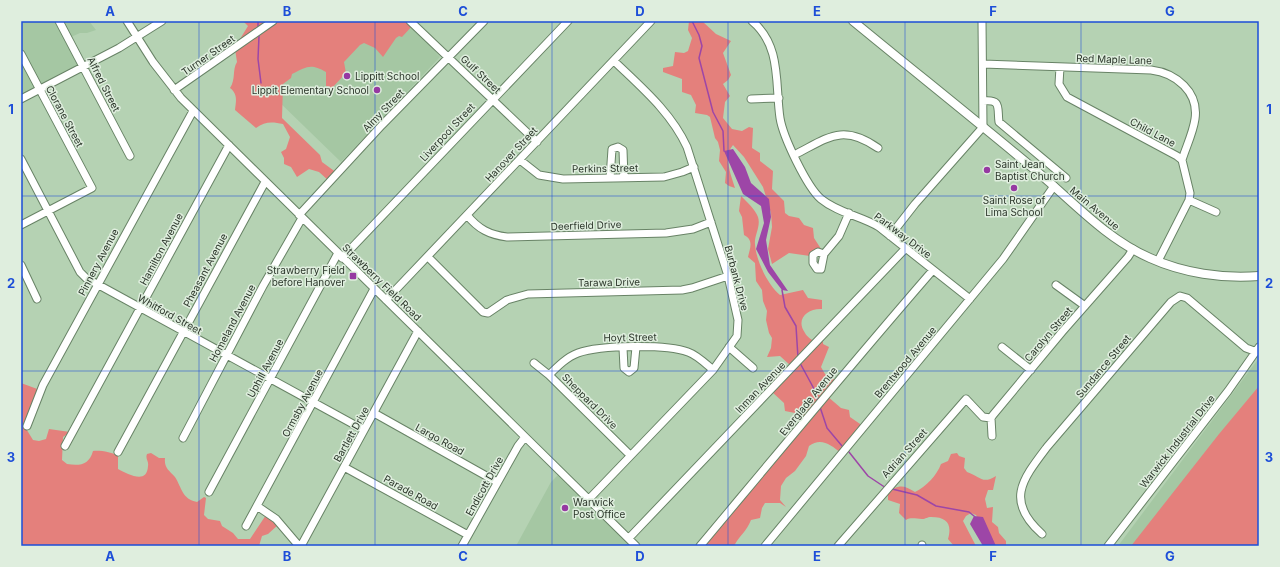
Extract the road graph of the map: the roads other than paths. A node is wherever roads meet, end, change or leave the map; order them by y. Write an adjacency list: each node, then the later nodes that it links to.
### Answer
1 (59, 21): 17 (street, Alfred Street)
2 (127, 21): 12 (street, Strawberry Field Road)
3 (162, 21): 12 (street)
4 (274, 21): 20 (street, Turner Street)
5 (410, 21): 14 (street, Gulf Street)
6 (484, 21): 14 (street, Almy Street)
7 (568, 21): 23 (street, Liverpool Street)
8 (650, 21): 15 (street, Hanover Street)
9 (852, 21): 27 (main road, Main Avenue)
10 (982, 21): 16 (street)
11 (754, 22): 21 (street, Parkway Drive)
12 (136, 37): 17 (street); 20 (street, Strawberry Field Road)
13 (21, 54): 19 (street, Clorane Street)
14 (449, 58): 23 (street, Gulf Street); 48 (street, Almy Street)
15 (614, 61): 28 (street, Hanover Street); 38 (street, Burbank Drive)
16 (983, 64): 18 (street, Red Maple Lane); 25 (street)
17 (84, 67): 19 (street); 34 (street, Alfred Street)
18 (1060, 67): 37 (street, Child Lane); 37 (street, Red Maple Lane)
19 (40, 89): 22 (street); 45 (street, Clorane Street)
20 (174, 90): 26 (street, Strawberry Field Road)
21 (779, 98): 24 (street); 33 (street, Parkway Drive)
22 (21, 99)
23 (493, 99): 28 (street, Gulf Street); 56 (street, Liverpool Street)
24 (752, 99)
25 (983, 101): 27 (street); 29 (street)
26 (194, 111): 30 (street, Strawberry Field Road); 63 (street, Pinnery Avenue)
27 (983, 127): 32 (main road, Main Avenue); 52 (street)
28 (537, 142): 36 (street, Hanover Street)
29 (1024, 143): 32 (street); 41 (street)
30 (229, 145): 42 (street, Strawberry Field Road); 70 (street, Hamilton Avenue)
31 (878, 148): 33 (street)
32 (1016, 154): 43 (main road, Main Avenue)
33 (794, 155): 47 (street, Parkway Drive)
34 (130, 156)
35 (21, 159): 45 (street, Whitford Street)
36 (520, 160): 39 (street, Perkins Street); 49 (street, Hanover Street)
37 (1182, 160): 44 (street, Child Lane)
38 (694, 167): 40 (street, Perkins Street); 50 (street, Burbank Drive)
39 (610, 178): 40 (street, Perkins Street); 40 (street)
40 (624, 178)
41 (1066, 178)
42 (265, 182): 48 (street, Strawberry Field Road); 72 (street, Pheasant Avenue)
43 (1054, 186): 54 (main road, Main Avenue); 67 (street, Brentwood Avenue)
44 (1189, 200): 46 (street); 58 (street)
45 (49, 210): 51 (street); 63 (street, Whitford Street)
46 (1216, 212)
47 (849, 213): 52 (street, Parkway Drive); 55 (street)
48 (300, 216): 56 (street, Strawberry Field Road); 78 (street, Homeland Avenue)
49 (467, 216): 50 (street, Deerfield Drive); 57 (street, Hanover Street)
50 (711, 222): 61 (street, Burbank Drive)
51 (21, 225)
52 (890, 236): 53 (street, Parkway Drive)
53 (905, 249): 60 (street, Parkway Drive); 104 (street, Inman Avenue)
54 (1133, 249): 58 (main road, Main Avenue); 69 (street, Carolyn Street)
55 (824, 254)
56 (340, 256): 65 (street, Strawberry Field Road); 84 (street, Uphill Avenue)
57 (428, 256): 61 (street, Tarawa Drive); 68 (street, Hanover Street)
58 (1158, 261): 62 (main road, Main Avenue)
59 (21, 265): 66 (street)
60 (933, 270): 67 (street, Parkway Drive); 108 (street, Everglade Avenue)
61 (728, 276): 74 (street, Burbank Drive)
62 (1259, 276)
63 (98, 285): 70 (street, Whitford Street); 88 (street, Pinnery Avenue)
64 (1056, 285): 69 (street)
65 (374, 289): 68 (street, Strawberry Field Road); 85 (street, Ormsby Avenue)
66 (37, 299)
67 (970, 299): 109 (street, Brentwood Avenue)
68 (386, 300): 71 (street, Strawberry Field Road)
69 (1084, 306): 82 (street, Carolyn Street)
70 (140, 309): 72 (street, Whitford Street); 93 (street, Hamilton Avenue)
71 (418, 331): 86 (street, Bartlett Drive); 91 (street, Strawberry Field Road)
72 (183, 332): 78 (street, Whitford Street); 94 (street, Pheasant Avenue)
73 (636, 347): 76 (street, Hoyt Street); 76 (street); 81 (street, Hoyt Street)
74 (729, 347): 80 (street); 81 (street, Burbank Drive)
75 (1002, 347): 82 (street)
76 (623, 348): 83 (street, Hoyt Street)
77 (1258, 349): 102 (street, Sundance Street); 111 (street, Warwick Industrial Drive)
78 (226, 356): 84 (street, Whitford Street); 92 (street, Homeland Avenue)
79 (534, 363): 83 (street, Sheppard Drive)
80 (753, 368)
81 (713, 370): 95 (street, Burbank Drive)
82 (1031, 370): 87 (street, Carolyn Street)
83 (549, 375): 95 (street, Sheppard Drive)
84 (270, 380): 85 (street, Whitford Street); 98 (street, Uphill Avenue)
85 (313, 403): 89 (street, Whitford Street); 100 (street, Ormsby Avenue)
86 (374, 413): 89 (street, Bartlett Drive); 97 (street, Largo Road)
87 (991, 418): 90 (street); 110 (street, Adrian Street)
88 (27, 426)
89 (364, 430): 96 (street, Bartlett Drive)
90 (992, 436)
91 (525, 437): 97 (street, Endicott Drive); 99 (street, Strawberry Field Road)
92 (183, 438)
93 (65, 446)
94 (118, 452)
95 (630, 455): 99 (street, Burbank Drive)
96 (344, 467): 103 (street, Parade Road); 105 (street, Bartlett Drive)
97 (497, 482): 103 (street, Endicott Drive)
98 (210, 492)
99 (589, 499): 104 (street, Strawberry Field Road)
100 (257, 506): 101 (street, Ormsby Avenue); 105 (street)
101 (246, 526)
102 (1042, 534)
103 (468, 535): 106 (street, Endicott Drive)
104 (629, 538): 107 (street, Strawberry Field Road)
105 (300, 546)
106 (462, 546)
107 (636, 546)
108 (700, 546)
109 (765, 546)
110 (838, 546)
111 (1108, 546)

